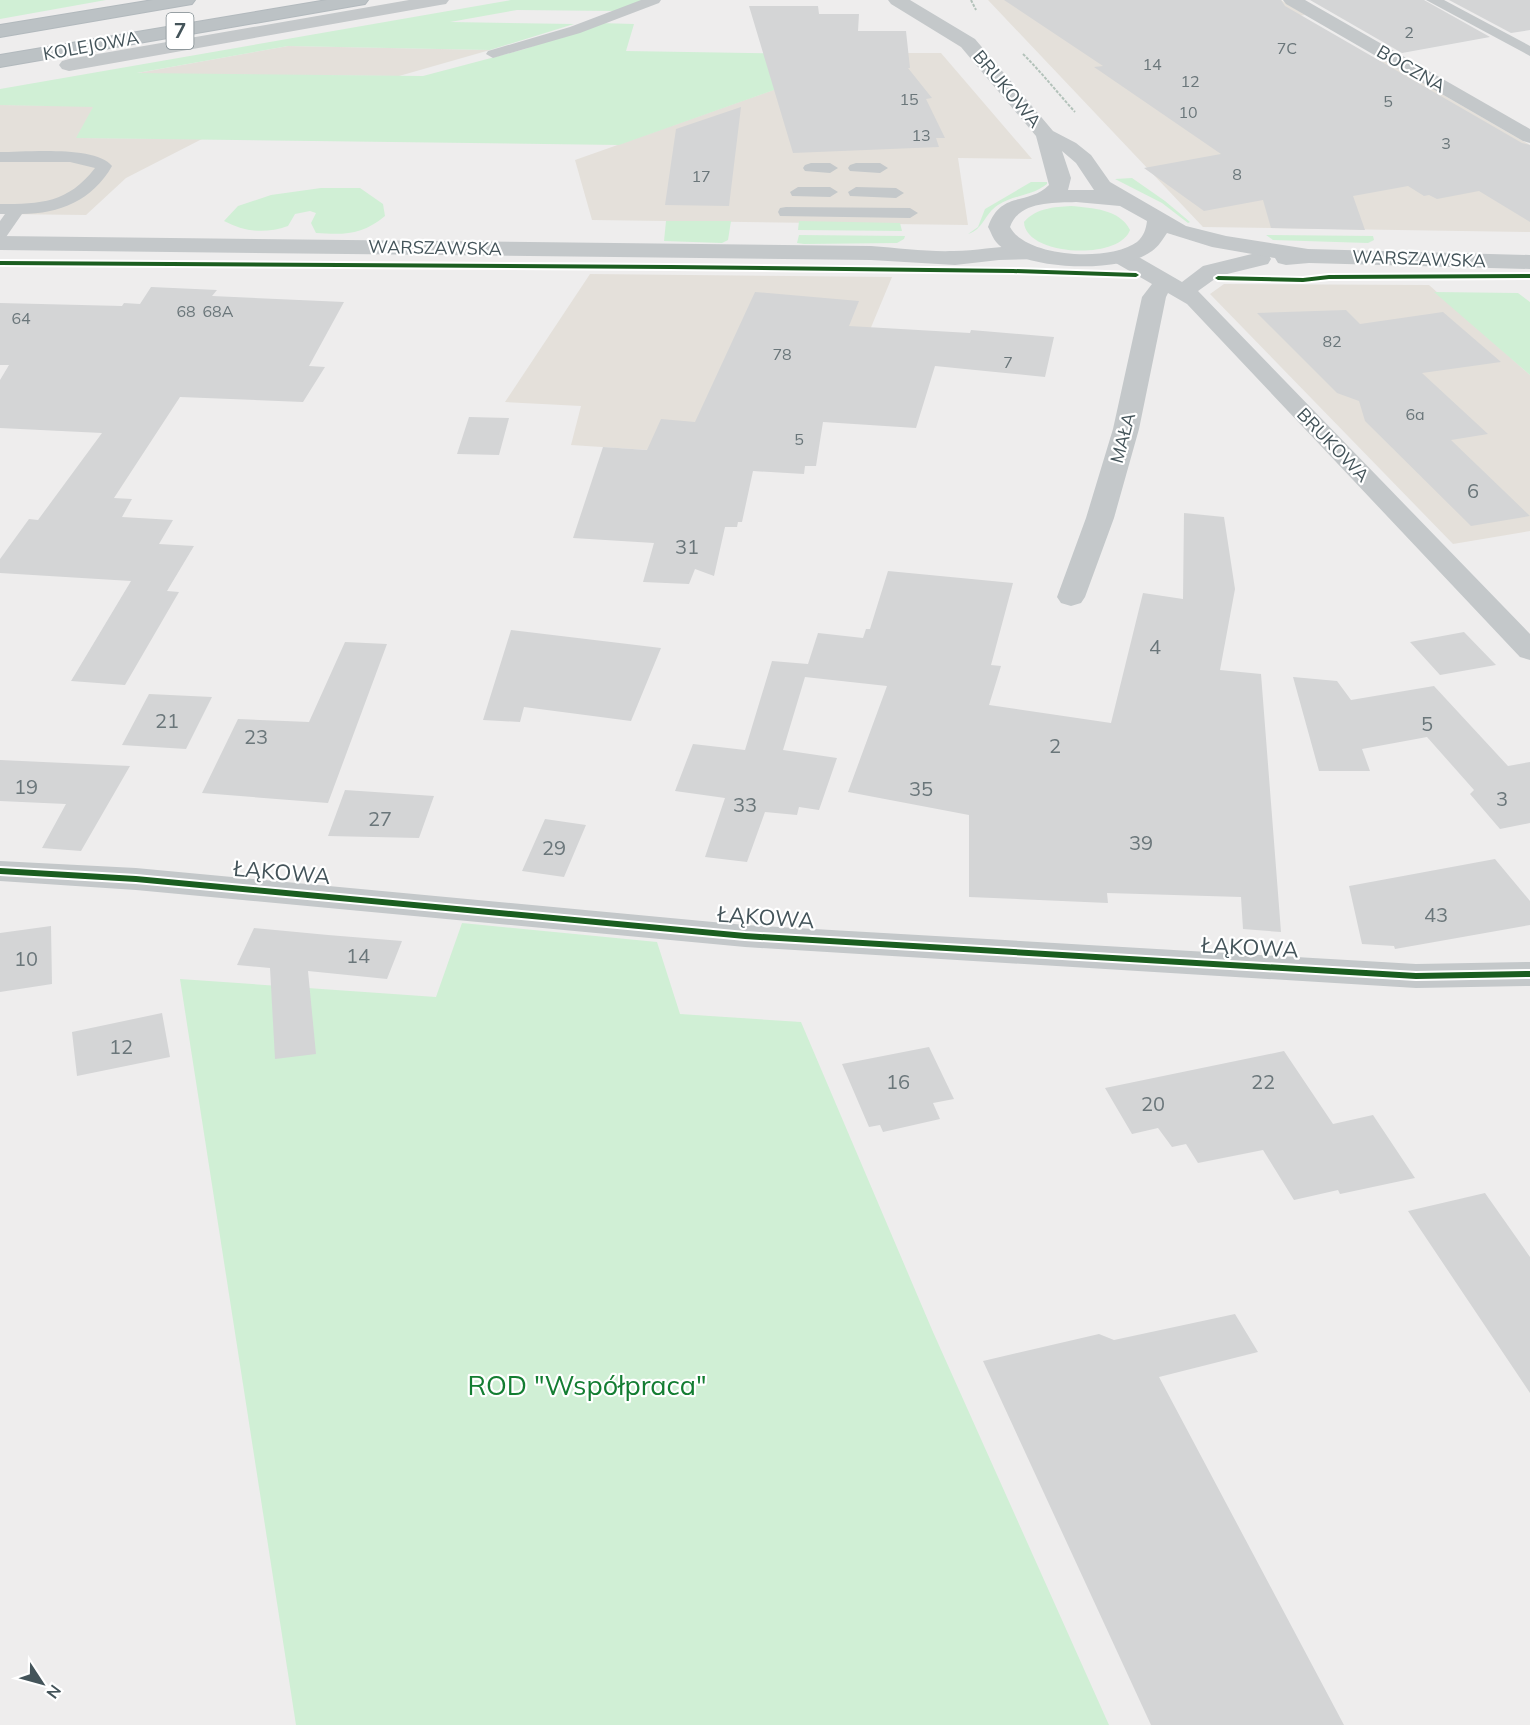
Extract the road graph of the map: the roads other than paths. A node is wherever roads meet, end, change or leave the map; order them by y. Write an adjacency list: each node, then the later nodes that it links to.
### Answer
1 (186, 0): 10 (highway)
2 (272, 0): 12 (highway, KOLEJOWA / 7)
3 (359, 0): 15 (highway, KOLEJOWA / 7)
4 (440, 0): 16 (street)
5 (654, 0): 14 (lane)
6 (897, 0): 11 (street, BRUKOWA)
7 (1292, 0): 19 (street, BOCZNA)
8 (1433, 0): 13 (lane)
9 (952, 11): 11 (street, BRUKOWA)
10 (0, 31)
11 (968, 43): 18 (street, BRUKOWA)
12 (0, 46)
13 (1530, 52)
14 (494, 54)
15 (0, 62)
16 (69, 65): 17 (highway)
17 (0, 77)
18 (1046, 135): 23 (street, BRUKOWA); 24 (street, BRUKOWA)
19 (1530, 137)
20 (0, 156): 25 (lane)
21 (883, 174): 22 (lane)
22 (799, 190): 22 (lane)
23 (1049, 197): 24 (street); 27 (street)
24 (1125, 200): 26 (street, WARSZAWSKA)
25 (8, 209): 28 (lane)
26 (1158, 219): 32 (street); 33 (street, WARSZAWSKA)
27 (999, 228): 30 (street, WARSZAWSKA); 31 (street)
28 (0, 233)
29 (0, 243): 30 (street, WARSZAWSKA)
30 (871, 253): 31 (street, WARSZAWSKA)
31 (1034, 254): 32 (street, WARSZAWSKA)
32 (1130, 254): 34 (street, WARSZAWSKA); 36 (street, BRUKOWA)
33 (1307, 256): 34 (street, WARSZAWSKA); 35 (street, WARSZAWSKA)
34 (1260, 259): 36 (street, WARSZAWSKA)
35 (1530, 262)
36 (1177, 287): 37 (street, MAŁA); 38 (street, BRUKOWA)
37 (1071, 597)
38 (1530, 651)
39 (0, 872): 40 (street, ŁĄKOWA)
40 (1530, 974)

